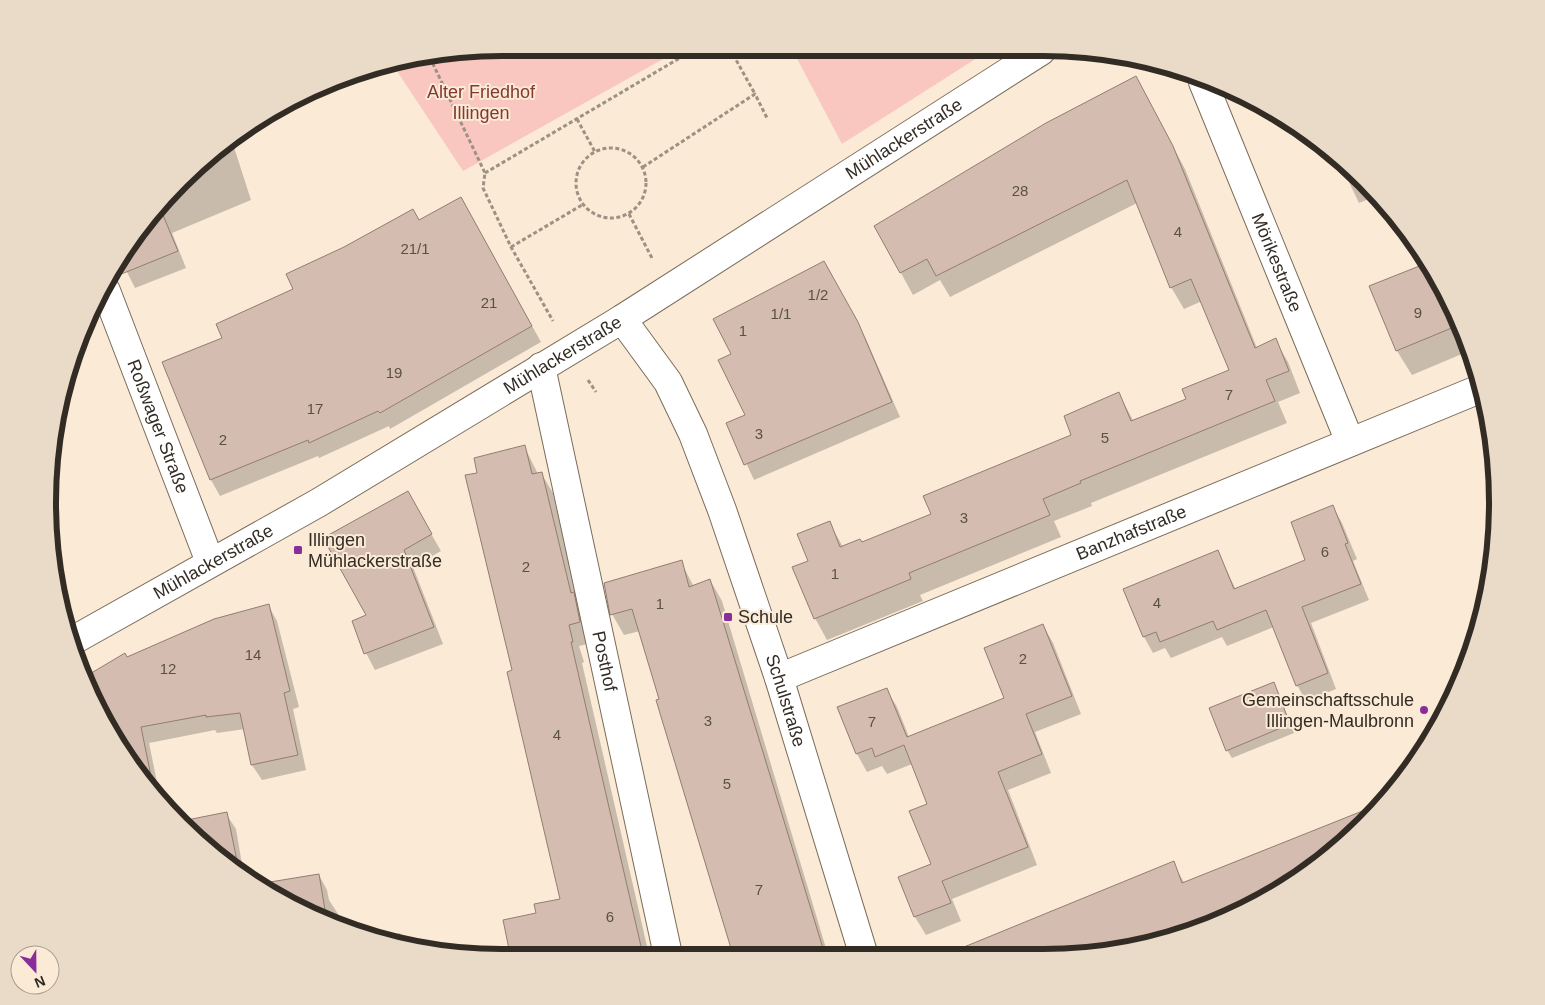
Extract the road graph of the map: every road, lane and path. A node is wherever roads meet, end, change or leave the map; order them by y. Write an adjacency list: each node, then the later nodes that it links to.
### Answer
1 (683, 56): 8 (path)
2 (734, 56): 6 (path)
3 (1033, 56): 15 (street, Mühlackerstraße)
4 (438, 61): 11 (path)
5 (1205, 87): 22 (street, Mörikestraße)
6 (755, 94): 7 (path); 10 (path)
7 (767, 118)
8 (577, 119): 9 (path); 11 (path)
9 (595, 152): 10 (path); 12 (path)
10 (643, 167): 13 (path)
11 (485, 173): 14 (path)
12 (582, 205): 13 (path); 14 (path)
13 (629, 214): 15 (path)
14 (512, 247): 18 (path)
15 (668, 289): 17 (street, Mühlackerstraße)
16 (107, 295): 23 (street, Roßwager Straße)
17 (622, 319): 18 (street, Mühlackerstraße); 25 (street, Schulstraße)
18 (570, 350): 19 (street, Mühlackerstraße); 21 (path)
19 (541, 367): 23 (street, Mühlackerstraße); 26 (street, Posthof)
20 (1475, 391): 22 (street, Banzhafstraße)
21 (596, 392)
22 (1350, 442): 25 (street, Banzhafstraße)
23 (210, 562): 24 (street, Mühlackerstraße)
24 (77, 638)
25 (780, 678): 27 (street, Schulstraße)
26 (667, 949)
27 (862, 949)

